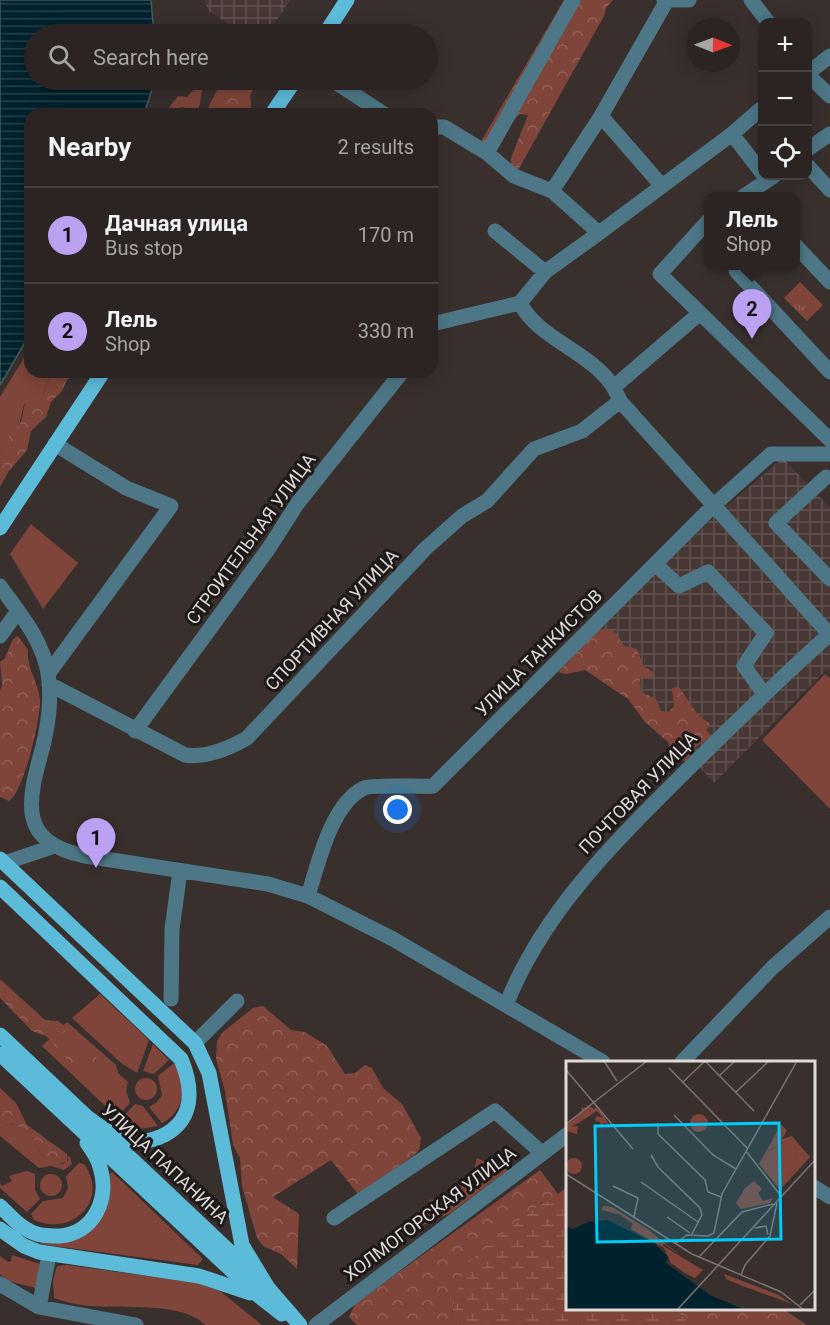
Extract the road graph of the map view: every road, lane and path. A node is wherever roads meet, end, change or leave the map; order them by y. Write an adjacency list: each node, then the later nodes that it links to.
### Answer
1 (347, 0): 7 (main road)
2 (573, 0): 22 (street)
3 (689, 0): 5 (street)
4 (751, 0): 6 (street)
5 (665, 1): 17 (street)
6 (765, 18)
7 (331, 24)
8 (830, 56): 9 (street)
9 (810, 72)
10 (812, 79): 13 (street)
11 (288, 90): 14 (main road)
12 (347, 90): 15 (street)
13 (830, 96)
14 (276, 108)
15 (375, 108)
16 (758, 111): 19 (street)
17 (602, 116): 26 (street); 28 (street)
18 (438, 127): 22 (street)
19 (732, 134): 23 (street); 26 (street)
20 (830, 134): 21 (street)
21 (812, 146)
22 (487, 153): 28 (street)
23 (758, 165)
24 (812, 171): 27 (street)
25 (762, 180): 29 (street)
26 (662, 186): 32 (street)
27 (830, 190)
28 (552, 191): 32 (street)
29 (749, 192)
30 (704, 225): 38 (street)
31 (495, 231): 35 (street)
32 (599, 233): 35 (street)
33 (800, 250): 36 (street)
34 (737, 270): 40 (street)
35 (545, 272): 37 (street)
36 (830, 282)
37 (520, 303): 39 (street); 43 (street)
38 (699, 313): 43 (street); 45 (street)
39 (438, 323)
40 (830, 372)
41 (99, 378): 46 (main road)
42 (397, 378): 60 (street, СТРОИТЕЛЬНАЯ УЛИЦА)
43 (615, 386): 44 (street)
44 (620, 401): 50 (street); 60 (street, СПОРТИВНАЯ УЛИЦА)
45 (830, 440)
46 (55, 444): 51 (main road); 58 (street)
47 (830, 454): 50 (street, УЛИЦА ТАНКИСТОВ)
48 (828, 474): 49 (street); 53 (street)
49 (830, 493)
50 (714, 505): 52 (street, УЛИЦА ТАНКИСТОВ); 56 (street)
51 (0, 528)
52 (655, 564): 59 (street); 65 (street, УЛИЦА ТАНКИСТОВ)
53 (830, 579)
54 (0, 586): 55 (street)
55 (18, 611): 57 (street); 58 (street)
56 (830, 634): 59 (street, ПОЧТОВАЯ УЛИЦА)
57 (0, 636)
58 (49, 679): 60 (street, СПОРТИВНАЯ УЛИЦА); 61 (street)
59 (764, 694): 69 (street, ПОЧТОВАЯ УЛИЦА)
60 (135, 731)
61 (55, 846): 62 (street); 63 (street)
62 (2, 861): 71 (main road)
63 (180, 871): 65 (street); 67 (street)
64 (0, 887): 76 (main road)
65 (308, 896): 69 (street)
66 (830, 917): 74 (street)
67 (171, 999)
68 (237, 1001): 71 (street)
69 (506, 1005): 73 (street)
70 (0, 1035): 75 (main road, УЛИЦА ПАПАНИНА)
71 (195, 1043): 87 (main road)
72 (0, 1054): 75 (main road, УЛИЦА ПАПАНИНА)
73 (601, 1061)
74 (683, 1061)
75 (34, 1076): 76 (main road, УЛИЦА ПАПАНИНА)
76 (84, 1124): 84 (main road); 87 (main road, УЛИЦА ПАПАНИНА)
77 (566, 1135): 78 (street, ХОЛМОГОРСКАЯ УЛИЦА)
78 (542, 1153): 82 (street); 91 (street, ХОЛМОГОРСКАЯ УЛИЦА)
79 (815, 1188): 80 (street)
80 (830, 1197)
81 (0, 1206): 84 (main road)
82 (334, 1218)
83 (0, 1229): 84 (main road)
84 (22, 1236): 85 (main road)
85 (49, 1255): 87 (main road); 88 (street)
86 (0, 1284): 88 (street)
87 (264, 1292): 90 (main road, УЛИЦА ПАПАНИНА)
88 (39, 1307): 89 (street)
89 (136, 1325)
90 (299, 1325)
91 (316, 1325)

